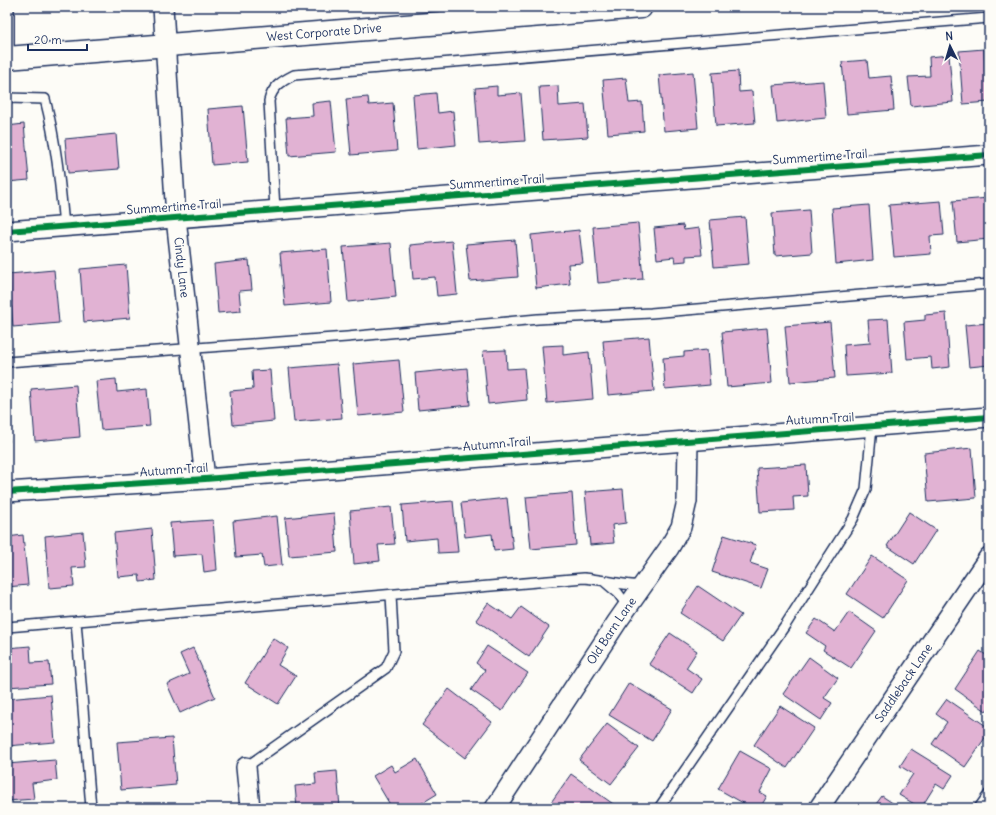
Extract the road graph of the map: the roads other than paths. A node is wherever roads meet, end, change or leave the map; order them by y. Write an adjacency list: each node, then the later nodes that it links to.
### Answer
1 (9, 7): 6 (lane)
2 (163, 7): 5 (street, Cindy Lane)
3 (642, 7): 5 (street, West Corporate Drive)
4 (989, 18): 9 (lane)
5 (165, 46): 6 (street, West Corporate Drive); 10 (street, Cindy Lane)
6 (8, 58)
7 (7, 98): 11 (lane)
8 (989, 155): 9 (street, Summertime Trail)
9 (275, 210): 10 (street, Summertime Trail)
10 (176, 218): 11 (street, Summertime Trail); 14 (street, Cindy Lane)
11 (64, 226): 12 (street, Summertime Trail)
12 (7, 231)
13 (989, 284): 14 (lane)
14 (191, 347): 15 (lane); 19 (street, Cindy Lane)
15 (7, 362)
16 (989, 417): 17 (street, Autumn Trail)
17 (872, 427): 18 (street, Autumn Trail); 33 (lane)
18 (688, 440): 19 (street, Autumn Trail); 23 (street, Old Barn Lane)
19 (205, 479): 20 (street, Autumn Trail)
20 (7, 492)
21 (989, 557): 34 (street, Saddleback Lane)
22 (603, 580): 23 (lane); 24 (lane); 25 (lane)
23 (643, 586): 25 (street, Old Barn Lane)
24 (391, 595): 26 (lane); 28 (lane)
25 (628, 607): 32 (street, Old Barn Lane)
26 (76, 621): 27 (lane); 30 (lane)
27 (7, 627)
28 (246, 767): 31 (street)
29 (989, 794): 35 (lane)
30 (91, 808)
31 (250, 808)
32 (495, 808)
33 (659, 808)
34 (819, 808)
35 (979, 808)

